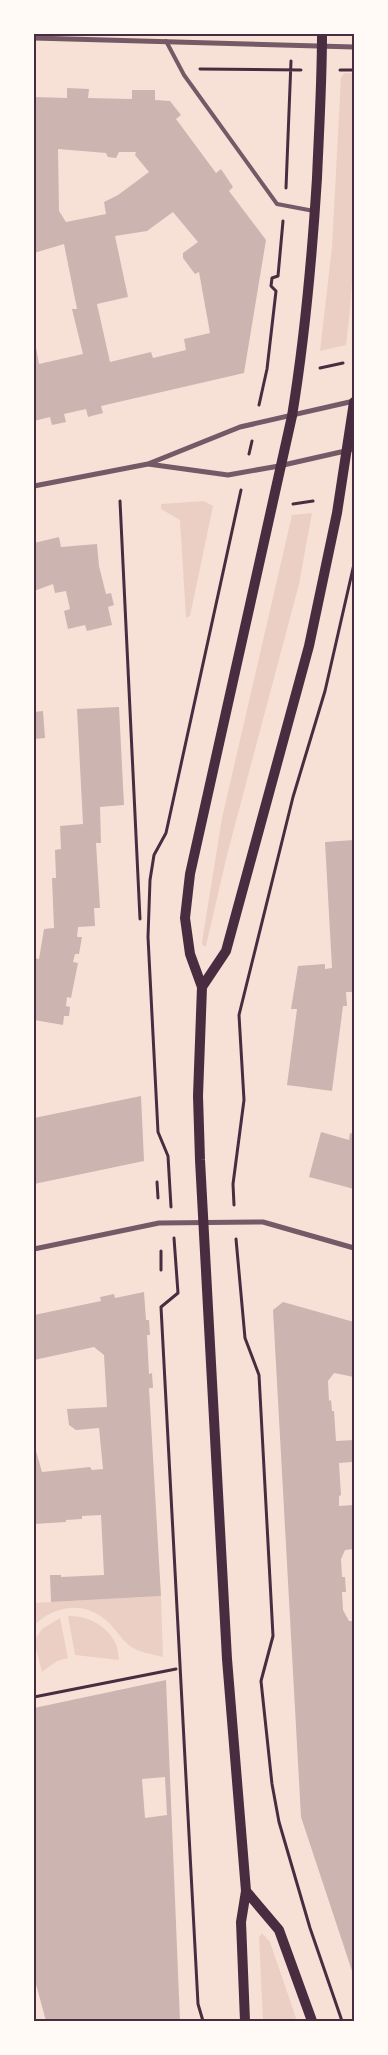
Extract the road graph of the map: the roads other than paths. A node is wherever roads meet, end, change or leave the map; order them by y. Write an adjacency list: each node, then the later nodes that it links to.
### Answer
1 (165, 34): 4 (street)
2 (322, 34): 5 (main road)
3 (34, 38): 4 (street)
4 (166, 41): 5 (street); 7 (lane)
5 (322, 46): 6 (street); 7 (main road)
6 (354, 47)
7 (315, 212): 9 (main road)
8 (354, 402): 9 (street); 10 (main road)
9 (292, 416): 11 (street); 12 (main road)
10 (351, 450): 12 (street); 14 (main road)
11 (148, 464): 12 (street); 13 (street)
12 (279, 466): 14 (main road)
13 (34, 486)
14 (202, 987): 15 (main road)
15 (204, 1223): 16 (street); 17 (street); 18 (main road)
16 (354, 1248)
17 (34, 1249)
18 (246, 1891): 19 (main road); 20 (main road)
19 (244, 2021)
20 (312, 2021)

